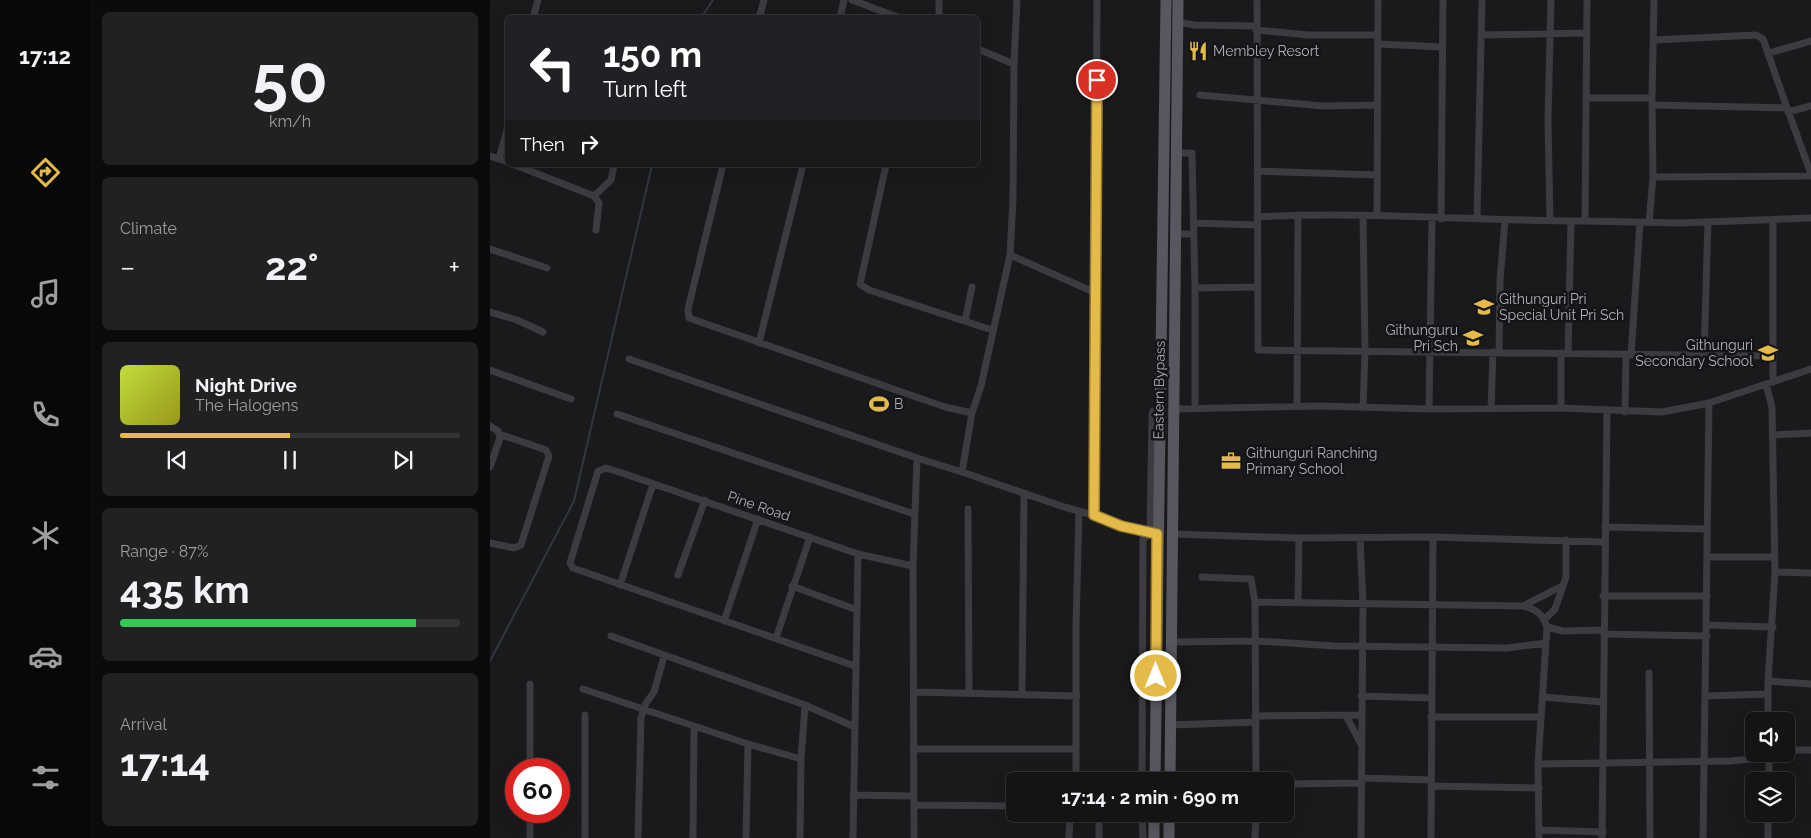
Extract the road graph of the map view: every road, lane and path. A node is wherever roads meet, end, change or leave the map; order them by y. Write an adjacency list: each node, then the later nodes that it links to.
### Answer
1 (538, 0): 17 (street)
2 (764, 0): 18 (street)
3 (844, 0): 19 (street)
4 (940, 0): 21 (street)
5 (1018, 0): 34 (street)
6 (1097, 0): 84 (street)
7 (1166, 0): 111 (main road, Eastern Bypass)
8 (1178, 0): 22 (main road, Eastern Bypass)
9 (1256, 0): 23 (street)
10 (1378, 0): 26 (street)
11 (1443, 0): 31 (street)
12 (1482, 0): 27 (street)
13 (1551, 0): 24 (street)
14 (1587, 0): 25 (street)
15 (1654, 0): 28 (street)
16 (856, 1): 20 (street)
17 (534, 15)
18 (760, 15)
19 (841, 15)
20 (892, 15)
21 (939, 15)
22 (1178, 22): 23 (street); 43 (main road, Eastern Bypass)
23 (1256, 28): 26 (street); 37 (street)
24 (1550, 34): 25 (street); 27 (street); 66 (street)
25 (1586, 34): 36 (street)
26 (1378, 35): 30 (street)
27 (1482, 35): 62 (street)
28 (1654, 40): 33 (street); 38 (street)
29 (1811, 41): 33 (street)
30 (1378, 44): 31 (street); 39 (street)
31 (1442, 47): 64 (street)
32 (980, 50): 34 (street)
33 (1768, 53): 41 (street)
34 (1014, 64): 79 (street)
35 (1200, 95): 37 (street)
36 (1586, 98): 38 (street); 68 (street)
37 (1256, 99): 39 (street); 52 (street)
38 (1652, 102): 41 (street); 55 (street)
39 (1376, 105): 53 (street)
40 (1811, 106): 41 (street)
41 (1787, 110): 54 (street)
42 (505, 138): 45 (street)
43 (1176, 154): 70 (street); 76 (main road, Eastern Bypass)
44 (490, 156): 45 (street)
45 (500, 159): 46 (street)
46 (505, 161)
47 (520, 167): 56 (street)
48 (614, 167): 56 (street)
49 (723, 167): 89 (street)
50 (803, 167): 89 (street)
51 (886, 167): 86 (street)
52 (1257, 171): 53 (street); 60 (street)
53 (1377, 175): 59 (street)
54 (1811, 175): 55 (street)
55 (1653, 177): 73 (street)
56 (594, 196): 75 (street)
57 (1298, 215): 58 (street); 60 (street); 90 (street)
58 (1364, 215): 59 (street); 91 (street)
59 (1377, 215): 61 (street)
60 (1257, 217): 74 (street)
61 (1432, 218): 64 (street); 93 (street)
62 (1477, 218): 64 (street); 65 (street)
63 (1811, 218): 69 (street)
64 (1441, 219)
65 (1505, 220): 66 (street); 92 (street)
66 (1550, 220): 67 (street)
67 (1571, 221): 68 (street); 94 (street)
68 (1585, 221): 72 (street)
69 (1774, 221): 71 (street); 97 (street)
70 (1194, 222): 74 (street); 77 (street)
71 (1708, 222): 73 (street); 96 (street)
72 (1640, 223): 73 (street); 95 (street)
73 (1649, 223)
74 (1257, 225): 82 (street)
75 (596, 230)
76 (1175, 234): 77 (street); 108 (main road, Eastern Bypass)
77 (1194, 234): 83 (street)
78 (490, 249): 80 (street)
79 (1010, 255): 84 (street); 87 (street)
80 (547, 268)
81 (972, 287): 86 (street)
82 (1256, 287): 83 (street); 90 (street)
83 (1195, 288): 105 (street)
84 (1096, 293): 131 (street)
85 (490, 312): 88 (street)
86 (965, 321): 87 (street)
87 (992, 330): 114 (street)
88 (543, 332)
89 (759, 343): 114 (street)
90 (1297, 351): 91 (street); 104 (street)
91 (1365, 352): 93 (street); 106 (street)
92 (1496, 352): 93 (street); 94 (street); 110 (street)
93 (1430, 353): 109 (street)
94 (1565, 354): 95 (street); 107 (street)
95 (1629, 355): 96 (street); 113 (street)
96 (1704, 356): 97 (street)
97 (1772, 356): 101 (street)
98 (629, 359): 120 (street)
99 (1811, 369): 101 (street)
100 (490, 370): 102 (street)
101 (1770, 383): 103 (street); 119 (street)
102 (572, 399)
103 (1709, 403): 113 (street); 134 (street)
104 (1297, 406): 105 (street); 106 (street)
105 (1195, 408): 108 (street)
106 (1363, 408): 109 (street)
107 (1561, 408): 110 (street); 112 (street)
108 (1173, 409): 125 (main road, Eastern Bypass)
109 (1429, 409): 110 (street)
110 (1491, 409)
111 (1161, 410): 124 (main road, Eastern Bypass); 135 (street)
112 (1607, 411): 113 (street); 133 (street)
113 (1625, 412)
114 (972, 413): 122 (street)
115 (617, 414): 130 (street)
116 (490, 426): 117 (street)
117 (500, 434): 121 (street); 143 (street)
118 (1811, 434): 119 (street)
119 (1773, 435): 146 (street)
120 (917, 458): 122 (street); 130 (street)
121 (490, 466)
122 (962, 472): 126 (street)
123 (653, 484): 127 (street, Pine Road); 152 (street); 152 (street, Pine Road)
124 (1158, 491): 125 (main road); 135 (main road, Eastern Bypass)
125 (1173, 492): 136 (main road, Eastern Bypass)
126 (1024, 493): 129 (street); 188 (street)
127 (705, 500): 132 (street, Pine Road); 150 (street)
128 (968, 509): 186 (street)
129 (1079, 511): 131 (street); 189 (street)
130 (914, 514): 147 (street)
131 (1094, 515): 135 (street)
132 (758, 519): 137 (street, Pine Road); 163 (street)
133 (1605, 527): 134 (street); 142 (street)
134 (1707, 529): 145 (street)
135 (1153, 533): 166 (street); 167 (main road, Eastern Bypass)
136 (1172, 534): 139 (street); 174 (main road, Eastern Bypass)
137 (810, 537): 144 (street, Pine Road); 153 (street)
138 (1434, 537): 140 (street); 141 (street); 160 (street)
139 (1299, 538): 140 (street); 158 (street)
140 (1360, 539): 159 (street)
141 (1566, 540): 142 (street); 154 (street)
142 (1604, 542): 155 (street)
143 (490, 543)
144 (858, 554): 147 (street, Pine Road); 162 (street)
145 (1707, 557): 146 (street); 156 (street)
146 (1775, 557): 148 (street)
147 (913, 566): 185 (street)
148 (1775, 572): 149 (street); 168 (street)
149 (1811, 573)
150 (678, 575)
151 (1202, 577): 157 (street)
152 (620, 585): 163 (street)
153 (792, 586): 162 (street); 172 (street)
154 (1562, 586): 161 (street); 164 (street)
155 (1604, 596): 156 (street); 169 (street)
156 (1707, 596): 165 (street)
157 (1255, 602): 158 (street); 173 (street)
158 (1298, 603): 159 (street)
159 (1363, 603): 160 (street); 176 (street)
160 (1432, 603): 161 (street); 177 (street)
161 (1523, 606): 164 (street)
162 (857, 610): 179 (street)
163 (724, 621): 172 (street)
164 (1545, 623): 169 (street); 175 (street)
165 (1707, 624): 168 (street); 171 (street)
166 (1143, 625): 167 (street); 221 (street)
167 (1157, 626): 222 (main road, Eastern Bypass)
168 (1773, 627): 181 (street)
169 (1604, 632): 171 (street); 194 (street)
170 (611, 636): 178 (street)
171 (1707, 636): 191 (street)
172 (776, 638): 179 (street)
173 (1256, 641): 174 (street); 176 (street); 203 (street)
174 (1172, 642): 204 (main road, Eastern Bypass)
175 (1546, 643): 177 (street); 193 (street)
176 (1362, 646): 177 (street); 190 (street)
177 (1431, 646): 192 (street)
178 (664, 656): 195 (street); 196 (street)
179 (856, 666): 206 (street)
180 (1649, 672): 218 (street)
181 (1768, 682): 183 (street); 187 (street)
182 (530, 684): 213 (street)
183 (1811, 684)
184 (583, 689): 196 (street)
185 (914, 692): 186 (street); 209 (street)
186 (969, 693): 188 (street)
187 (1767, 694): 191 (street); 197 (street)
188 (1022, 695): 189 (street)
189 (1077, 696): 210 (street)
190 (1361, 696): 192 (street); 198 (street)
191 (1706, 696): 216 (street)
192 (1431, 698): 201 (street)
193 (1543, 698): 194 (street); 202 (street)
194 (1603, 702): 217 (street)
195 (805, 706): 206 (street); 214 (street)
196 (643, 710): 205 (street); 245 (street)
197 (1768, 712)
198 (1362, 715): 200 (street); 208 (street)
199 (585, 716): 244 (street)
200 (1346, 716): 203 (street); 208 (street)
201 (1431, 717): 202 (street); 226 (street)
202 (1541, 717): 219 (street)
203 (1256, 719): 204 (street); 224 (street)
204 (1170, 725): 223 (main road, Eastern Bypass)
205 (694, 726): 207 (street); 246 (street)
206 (854, 727): 229 (street)
207 (748, 744): 214 (street); 247 (street)
208 (1362, 746): 225 (street)
209 (913, 749): 210 (street); 230 (street)
210 (1075, 749): 220 (street)
211 (1795, 750): 212 (street)
212 (1811, 750)
213 (530, 758)
214 (801, 759): 248 (street)
215 (1745, 759): 216 (street)
216 (1705, 761): 218 (street); 260 (street)
217 (1603, 763): 218 (street); 219 (street); 242 (street)
218 (1650, 763): 259 (street)
219 (1538, 764): 228 (street)
220 (1076, 772)
221 (1142, 772)
222 (1155, 772)
223 (1170, 772)
224 (1256, 772)
225 (1362, 781): 226 (street); 227 (street); 257 (street)
226 (1431, 783): 228 (street); 258 (street)
227 (1294, 784)
228 (1539, 788): 241 (street)
229 (853, 795): 230 (street); 249 (street)
230 (913, 796): 231 (street)
231 (914, 805): 232 (street); 250 (street)
232 (1006, 806)
233 (1070, 822): 251 (street)
234 (1099, 822): 252 (street)
235 (1142, 822): 253 (street)
236 (1154, 822): 254 (main road)
237 (1169, 822): 255 (main road)
238 (1256, 822): 256 (street)
239 (1768, 822): 261 (street)
240 (530, 823): 243 (street)
241 (1539, 834): 242 (street)
242 (1602, 835)
243 (530, 838)
244 (584, 838)
245 (638, 838)
246 (692, 838)
247 (746, 838)
248 (800, 838)
249 (853, 838)
250 (914, 838)
251 (1069, 838)
252 (1099, 838)
253 (1143, 838)
254 (1154, 838)
255 (1169, 838)
256 (1255, 838)
257 (1361, 838)
258 (1431, 838)
259 (1650, 838)
260 (1704, 838)
261 (1768, 838)

